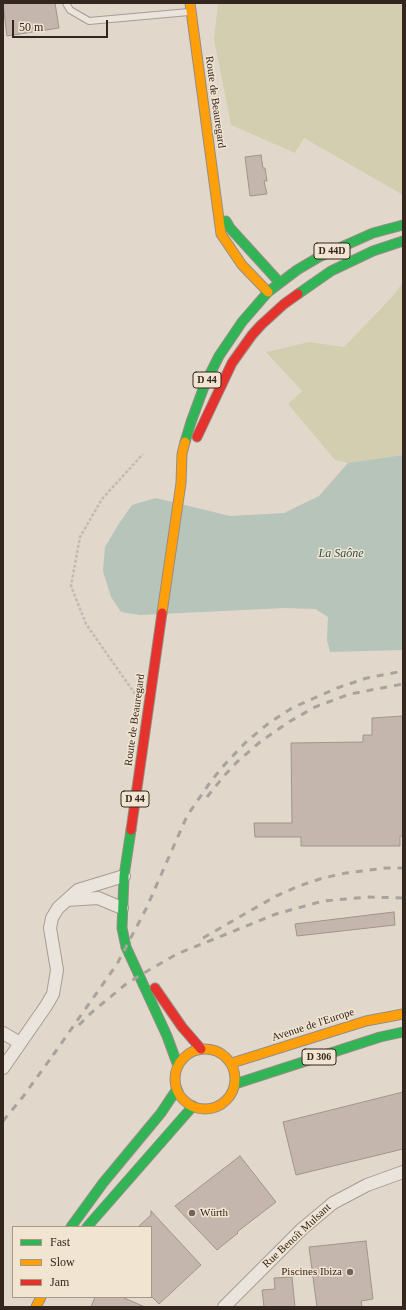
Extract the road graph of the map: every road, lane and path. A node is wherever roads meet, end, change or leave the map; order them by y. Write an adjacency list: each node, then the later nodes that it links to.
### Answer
1 (66, 3): 2 (lane)
2 (190, 8): 3 (main road, Route de Beauregard)
3 (216, 203): 6 (main road, Route de Beauregard); 6 (main road, Route de Beauregard)
4 (403, 225): 6 (main road, D 44D)
5 (403, 242): 6 (main road, D 44D)
6 (278, 294): 7 (main road, D 44); 10 (main road, Route de Beauregard / D 44)
7 (195, 442)
8 (143, 454): 11 (path)
9 (191, 456): 10 (main road, Route de Beauregard / D 44)
10 (182, 483): 11 (main road, Route de Beauregard / D 44)
11 (148, 712): 12 (main road, Route de Beauregard / D 44)
12 (124, 876): 13 (street); 14 (main road, Route de Beauregard / D 44)
13 (67, 900): 14 (street); 19 (street)
14 (122, 908): 15 (main road, Route de Beauregard / D 44)
15 (132, 959): 20 (main road, Route de Beauregard / D 44); 22 (main road, Route de Beauregard / D 44)
16 (403, 1014): 21 (main road, Avenue de l'Europe / D 306)
17 (403, 1032): 24 (main road, D 306)
18 (3, 1033): 19 (street)
19 (20, 1043): 23 (street)
20 (201, 1048): 21 (main road); 22 (main road)
21 (232, 1064): 24 (main road)
22 (178, 1066): 25 (main road)
23 (3, 1068)
24 (235, 1084): 26 (main road)
25 (177, 1089): 26 (main road); 28 (main road)
26 (193, 1106): 29 (main road)
27 (403, 1172): 32 (street, Rue Benoît Mulsant)
28 (72, 1226)
29 (88, 1226)
30 (41, 1298): 31 (main road)
31 (36, 1307)
32 (224, 1307)

